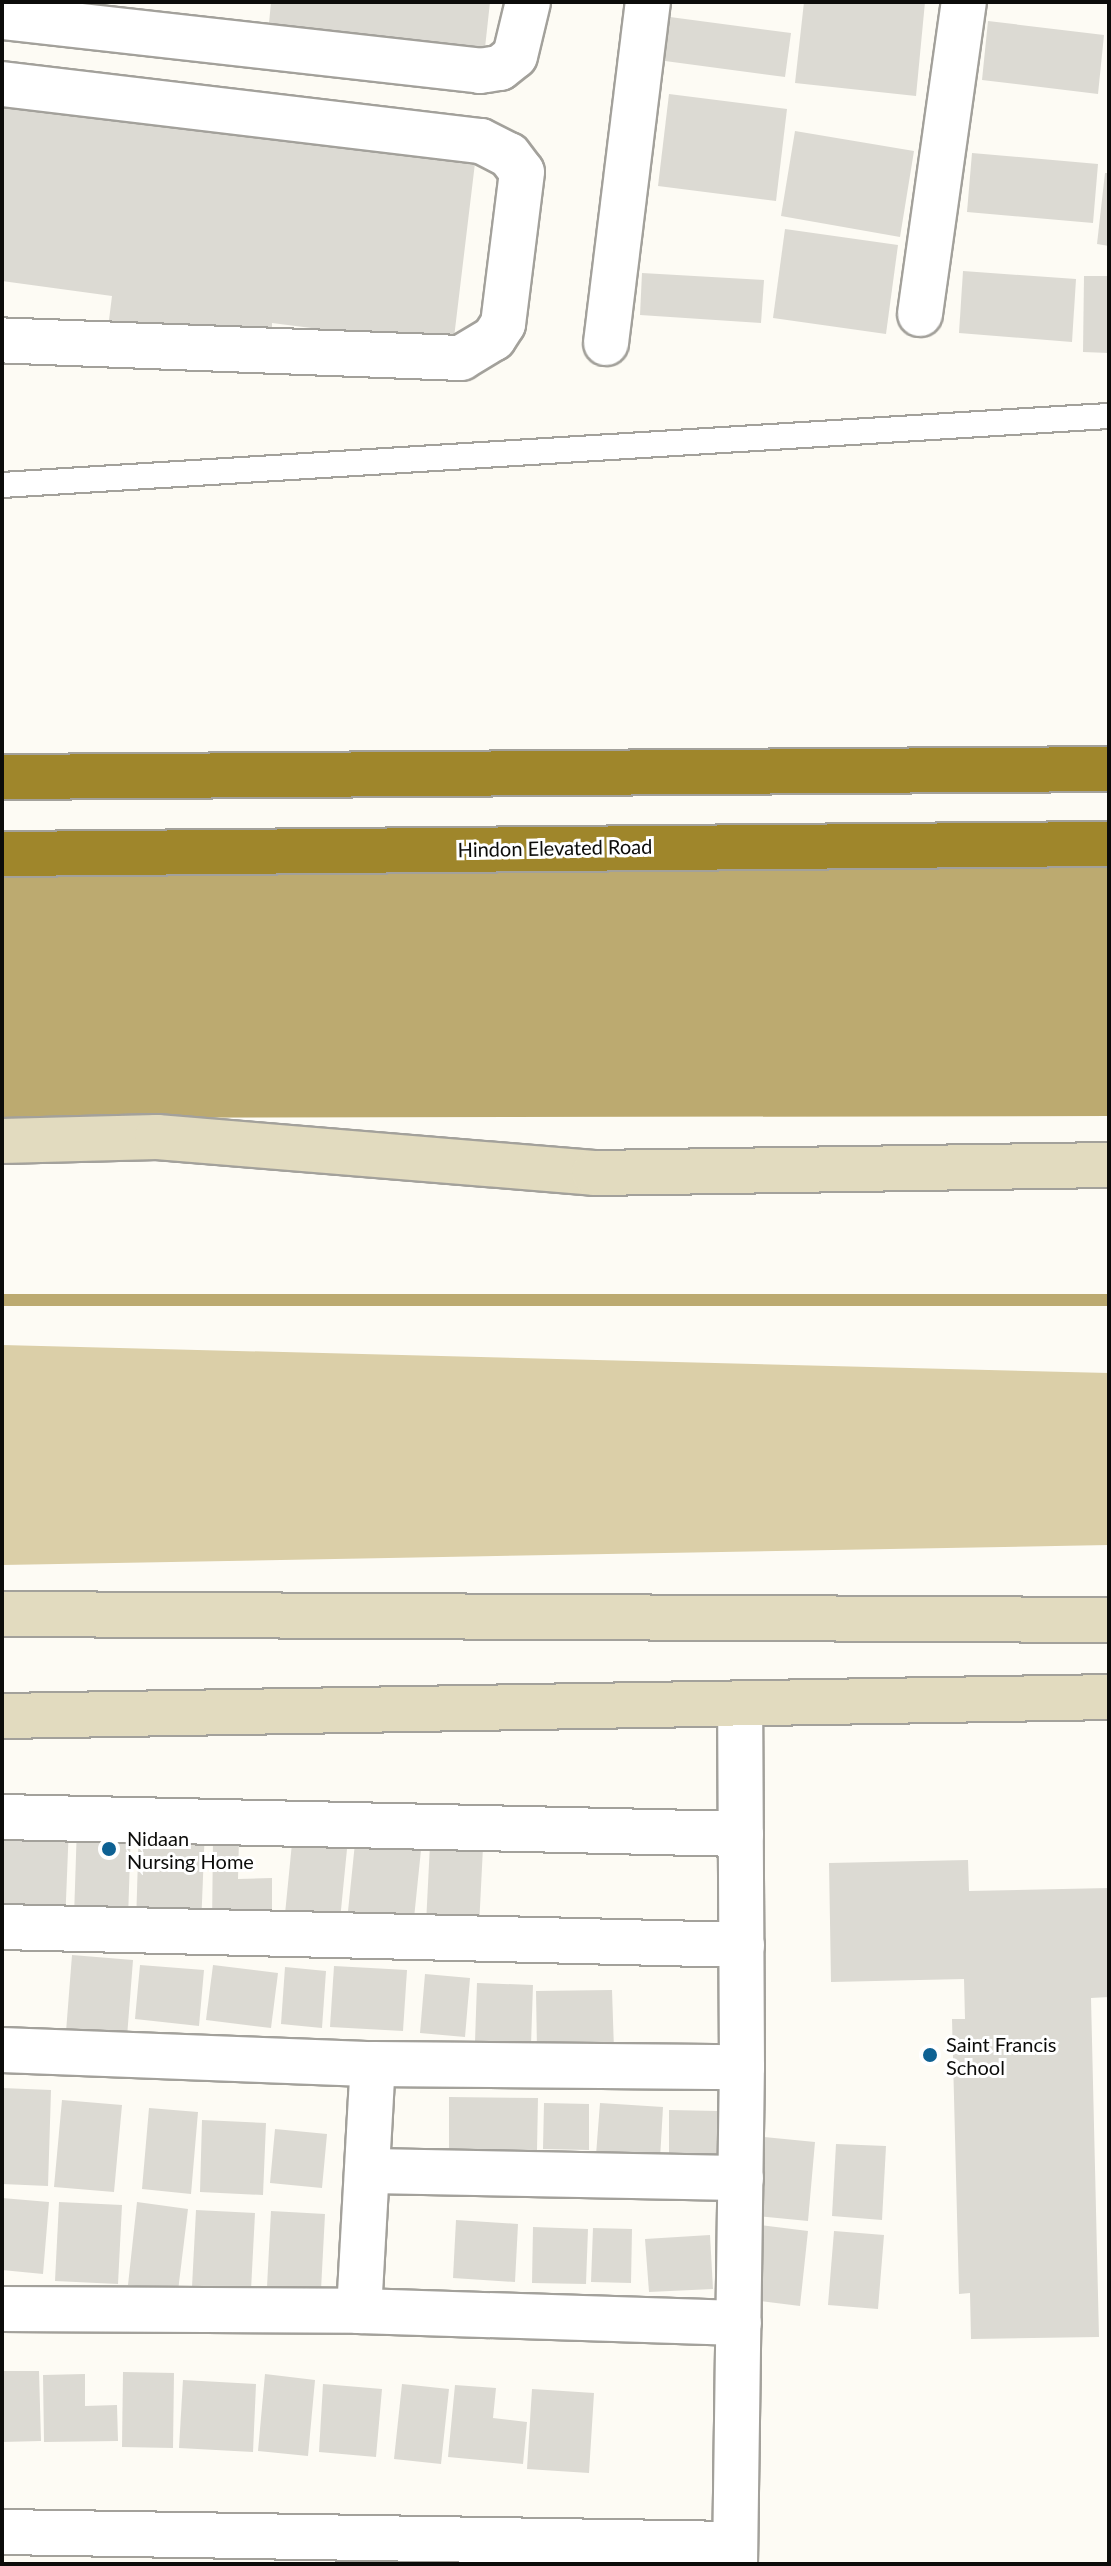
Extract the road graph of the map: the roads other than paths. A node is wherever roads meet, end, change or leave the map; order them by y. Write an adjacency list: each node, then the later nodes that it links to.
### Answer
1 (528, 2): 4 (street)
2 (648, 2): 8 (street)
3 (964, 2): 6 (street)
4 (2, 17)
5 (2, 84): 7 (street)
6 (920, 314)
7 (2, 340)
8 (606, 343)
9 (1109, 416): 10 (lane)
10 (2, 485)
11 (1109, 769): 12 (highway)
12 (2, 777)
13 (1109, 844): 14 (highway, Hindon Elevated Road)
14 (2, 854)
15 (2, 1141): 16 (street)
16 (1109, 1165)
17 (2, 1614): 18 (street)
18 (1109, 1620)
19 (1109, 1697): 20 (street)
20 (740, 1703): 21 (street); 23 (street)
21 (2, 1716)
22 (2, 1817): 23 (street)
23 (741, 1834): 25 (street)
24 (2, 1927): 25 (street)
25 (742, 1945): 28 (street)
26 (2, 2050): 27 (street)
27 (373, 2064): 28 (street); 29 (street)
28 (742, 2067): 30 (street)
29 (367, 2171): 30 (street); 32 (street)
30 (741, 2178): 33 (street)
31 (2, 2309): 32 (street)
32 (359, 2311): 33 (street)
33 (739, 2323): 35 (street)
34 (2, 2532): 35 (street)
35 (735, 2554)

